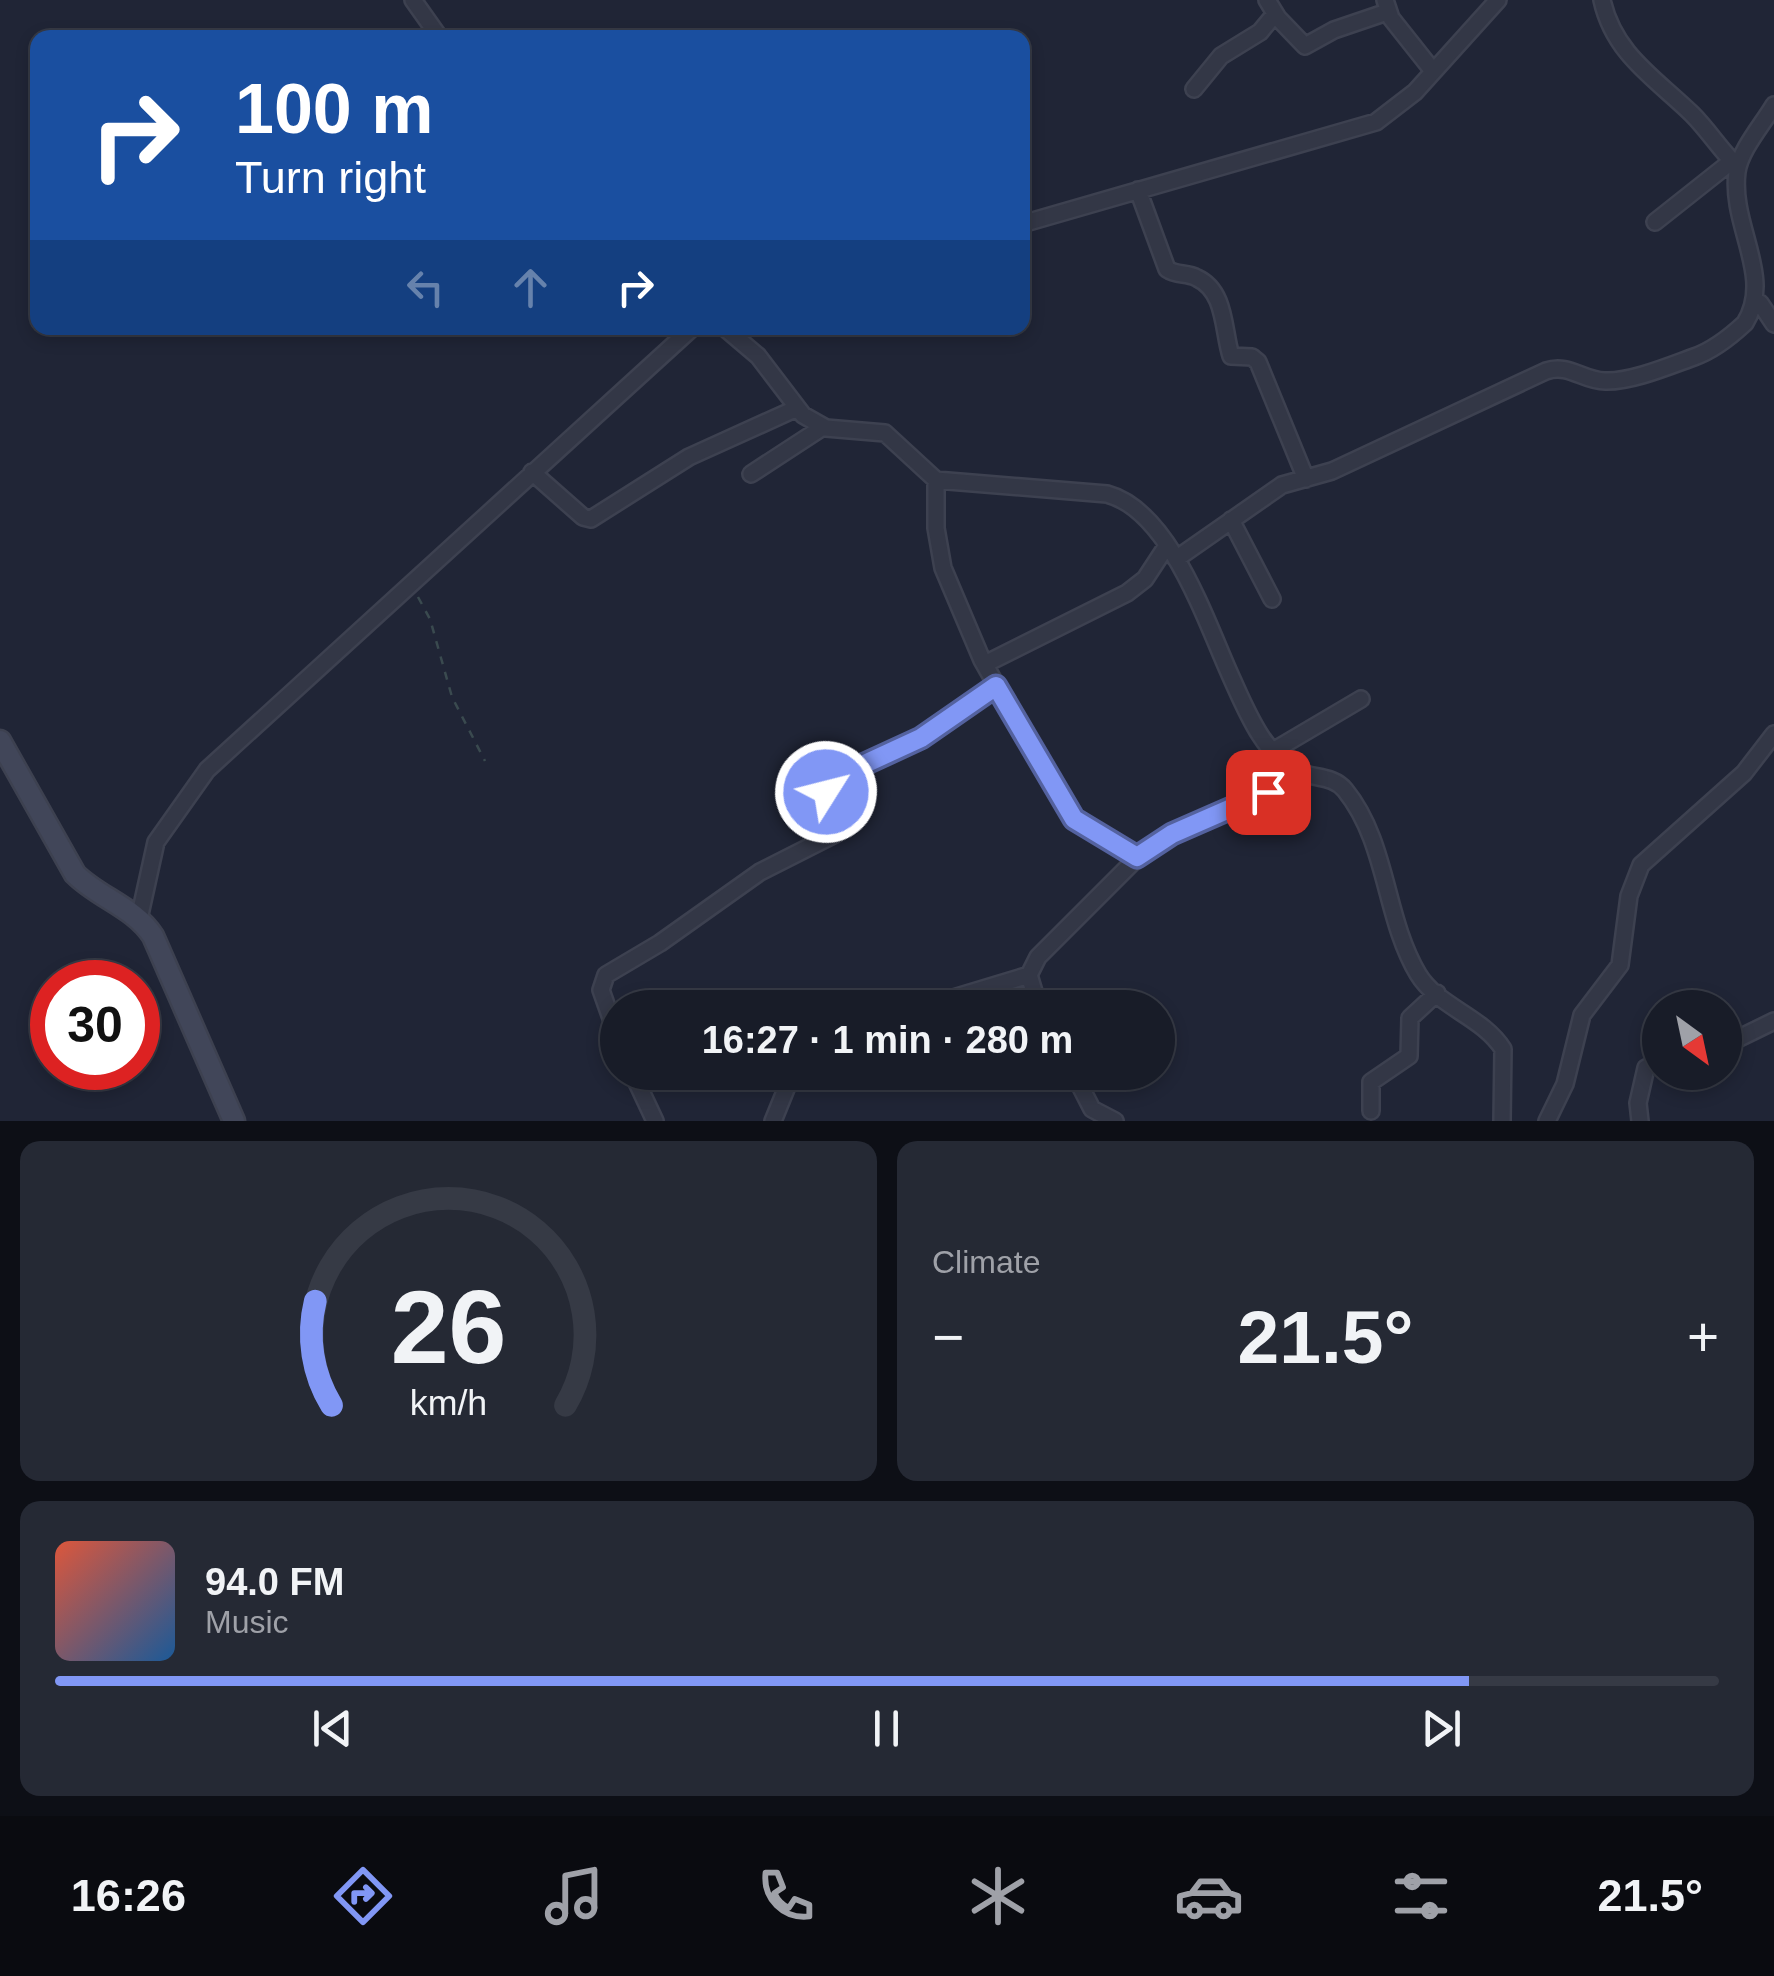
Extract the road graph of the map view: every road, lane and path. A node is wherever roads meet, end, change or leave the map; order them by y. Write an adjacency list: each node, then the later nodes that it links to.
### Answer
1 (413, 0): 6 (street)
2 (1498, 0): 7 (street)
3 (1602, 0): 10 (street)
4 (1386, 6): 5 (street); 7 (street)
5 (1271, 7): 8 (street)
6 (434, 30)
7 (1433, 71): 11 (street)
8 (1194, 89)
9 (1774, 105): 10 (street)
10 (1735, 164): 13 (street); 14 (street)
11 (1138, 190): 12 (street); 22 (street)
12 (1030, 222)
13 (1655, 222)
14 (1760, 303): 15 (street); 22 (street)
15 (1774, 324)
16 (684, 335): 20 (street)
17 (733, 335): 18 (street)
18 (796, 409): 19 (street); 20 (street)
19 (822, 427): 21 (street); 23 (street)
20 (532, 472): 26 (street)
21 (751, 474)
22 (1306, 478): 24 (street)
23 (936, 480): 25 (street); 28 (street)
24 (1231, 520): 25 (street); 27 (street)
25 (1171, 553): 28 (street); 33 (street)
26 (409, 584): 34 (path); 37 (street)
27 (1272, 599)
28 (984, 664): 29 (street)
29 (996, 686): 36 (street); 39 (street)
30 (1361, 699): 33 (street)
31 (1774, 734): 55 (street)
32 (0, 741): 37 (street)
33 (1273, 752): 35 (street)
34 (485, 761)
35 (1302, 774): 36 (street); 42 (street)
36 (1137, 857): 38 (street)
37 (140, 919): 50 (street)
38 (1029, 975): 40 (street); 41 (street)
39 (602, 990)
40 (979, 990)
41 (1034, 990)
42 (1437, 993): 49 (street); 54 (street)
43 (1774, 1022): 44 (street)
44 (1742, 1037)
45 (1642, 1085): 56 (street)
46 (640, 1090): 51 (street)
47 (786, 1090): 52 (street)
48 (1082, 1090): 53 (street)
49 (1371, 1111)
50 (234, 1121)
51 (655, 1121)
52 (773, 1121)
53 (1114, 1121)
54 (1502, 1121)
55 (1547, 1121)
56 (1640, 1121)

